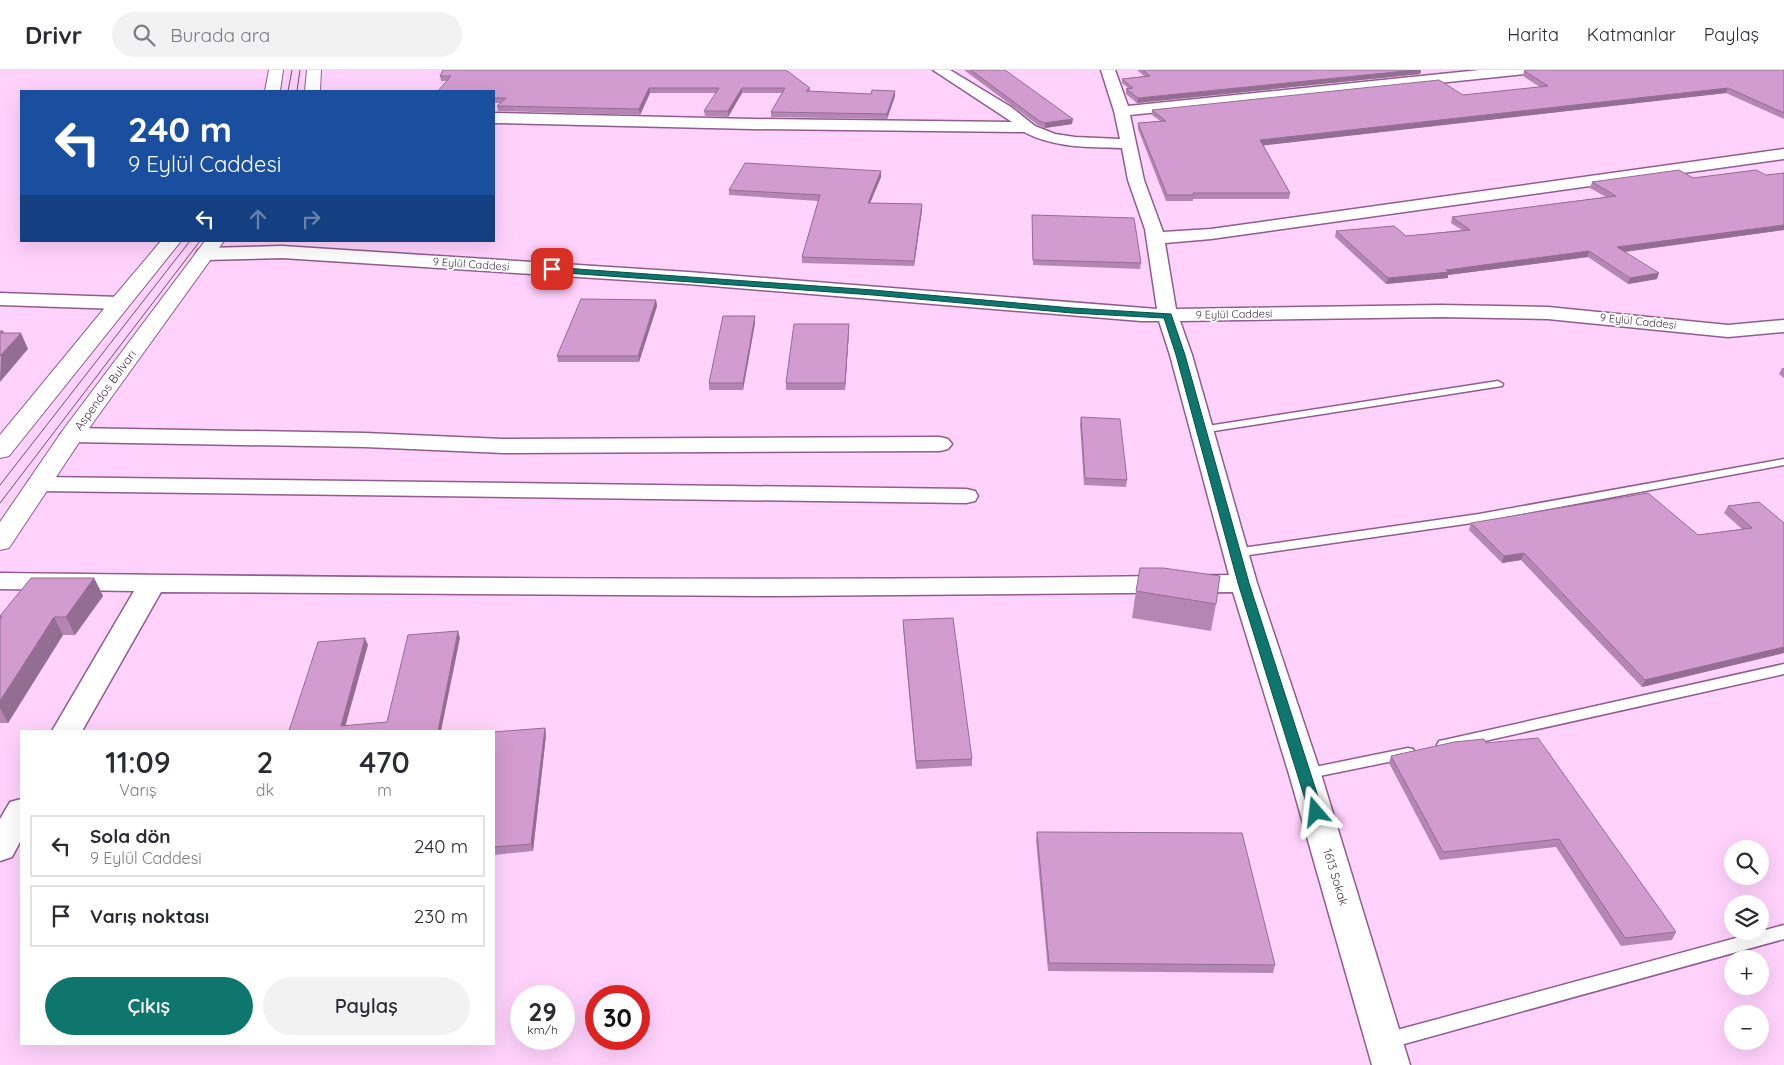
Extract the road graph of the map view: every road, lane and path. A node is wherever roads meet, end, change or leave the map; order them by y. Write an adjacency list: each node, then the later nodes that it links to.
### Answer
1 (276, 70): 6 (main road)
2 (314, 70): 7 (main road)
3 (940, 70): 10 (street)
4 (1108, 70): 8 (street, 1613 Sokak)
5 (1525, 70): 8 (street)
6 (273, 90)
7 (313, 90)
8 (1122, 111): 11 (street, 1613 Sokak)
9 (495, 118): 10 (street)
10 (1028, 127): 11 (street)
11 (1128, 144): 13 (street, 1613 Sokak)
12 (1784, 154): 13 (street)
13 (1155, 238): 18 (street, 1613 Sokak)
14 (171, 242): 17 (main road)
15 (210, 248): 18 (street, 9 Eylül Caddesi); 22 (main road, Aspendos Bulvarı)
16 (0, 300): 17 (street)
17 (119, 303): 24 (main road)
18 (1168, 316): 19 (street, 9 Eylül Caddesi); 21 (street, 1613 Sokak)
19 (1784, 326)
20 (1498, 384): 21 (lane)
21 (1201, 430): 29 (street, 1613 Sokak)
22 (72, 435): 23 (street); 26 (main road, Aspendos Bulvarı)
23 (940, 444)
24 (0, 451)
25 (1784, 462): 29 (lane)
26 (39, 484): 27 (street); 28 (main road, Aspendos Bulvarı)
27 (966, 496)
28 (0, 542)
29 (1235, 553): 32 (street, 1613 Sokak)
30 (0, 581): 31 (street)
31 (152, 583): 32 (street); 34 (street)
32 (1244, 583): 35 (street, 1613 Sokak)
33 (1784, 669): 35 (lane)
34 (68, 730)
35 (1305, 774): 39 (street, 1613 Sokak)
36 (20, 813): 37 (street)
37 (0, 848)
38 (1784, 932): 39 (lane)
39 (1388, 1053)

